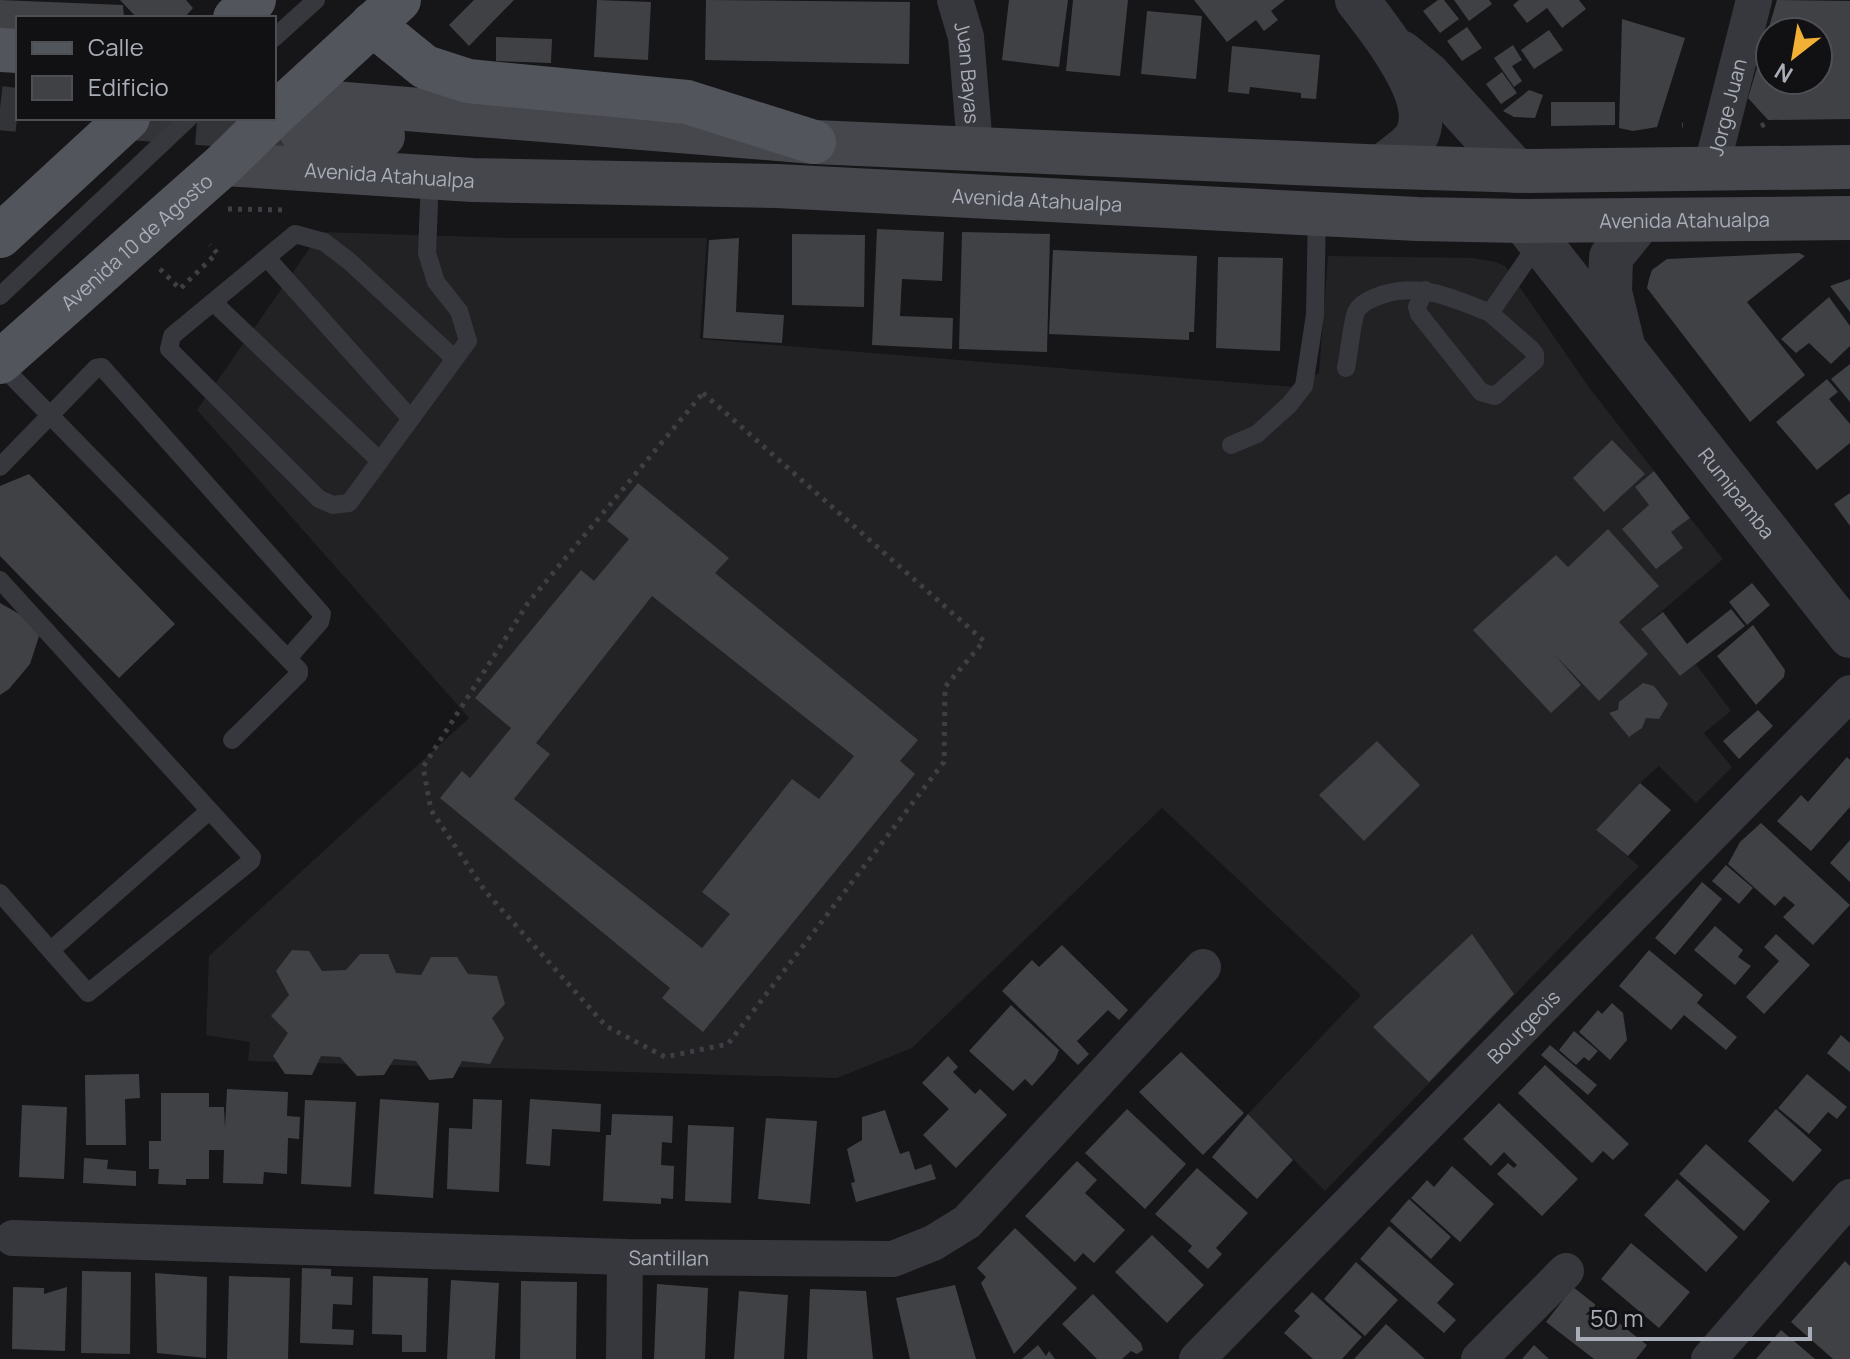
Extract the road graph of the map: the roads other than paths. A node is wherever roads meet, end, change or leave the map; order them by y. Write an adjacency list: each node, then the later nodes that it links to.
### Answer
1 (254, 0): 7 (main road)
2 (316, 0): 8 (lane)
3 (955, 0): 14 (street, Juan Bayas)
4 (1357, 0): 9 (street)
5 (1754, 0): 18 (street, Jorge Juan)
6 (386, 12): 10 (main road, Avenida 10 de Agosto); 13 (main road)
7 (237, 16)
8 (276, 36)
9 (1394, 46): 16 (street); 19 (street)
10 (295, 116): 13 (main road); 15 (main road, Avenida 10 de Agosto); 21 (main road, Avenida Atahualpa)
11 (126, 120): 27 (main road)
12 (187, 120): 30 (lane)
13 (814, 142): 14 (main road)
14 (975, 147): 16 (main road)
15 (224, 164): 20 (main road, Avenida Atahualpa); 35 (main road, Avenida 10 de Agosto)
16 (1374, 166): 19 (main road); 21 (main road)
17 (1850, 167): 18 (main road)
18 (1711, 169): 19 (main road)
19 (1516, 171)
20 (430, 178): 22 (main road, Avenida Atahualpa); 34 (lane)
21 (1081, 180): 24 (main road)
22 (1317, 214): 24 (main road, Avenida Atahualpa); 39 (lane)
23 (1850, 218): 25 (main road, Avenida Atahualpa)
24 (1417, 219): 26 (main road, Avenida Atahualpa)
25 (1641, 220): 26 (main road, Avenida Atahualpa); 33 (street, Rumipamba)
26 (1531, 232): 32 (lane); 33 (street, Rumipamba)
27 (0, 236)
28 (267, 258): 31 (lane); 34 (lane); 38 (lane)
29 (1425, 290): 32 (lane); 32 (lane); 36 (lane)
30 (0, 296)
31 (213, 302): 40 (lane); 40 (lane)
32 (1490, 313)
33 (1625, 351): 43 (street, Rumipamba)
34 (455, 359): 38 (lane)
35 (0, 363): 37 (lane)
36 (1346, 368)
37 (51, 415): 41 (lane); 44 (lane); 44 (lane)
38 (411, 419): 40 (lane)
39 (1231, 445)
40 (380, 461)
41 (0, 467)
42 (0, 580): 47 (lane)
43 (1850, 636)
44 (288, 658): 46 (lane)
45 (1850, 693): 55 (street, Bourgeois)
46 (232, 740)
47 (209, 811): 49 (lane); 49 (lane)
48 (0, 893): 49 (lane)
49 (51, 950)
50 (1203, 967): 53 (street, Santillan)
51 (1850, 1197): 58 (street)
52 (13, 1238): 53 (street, Santillan)
53 (625, 1257): 56 (street)
54 (1566, 1271): 57 (street)
55 (1218, 1352)
56 (624, 1359)
57 (1479, 1359)
58 (1709, 1359)

